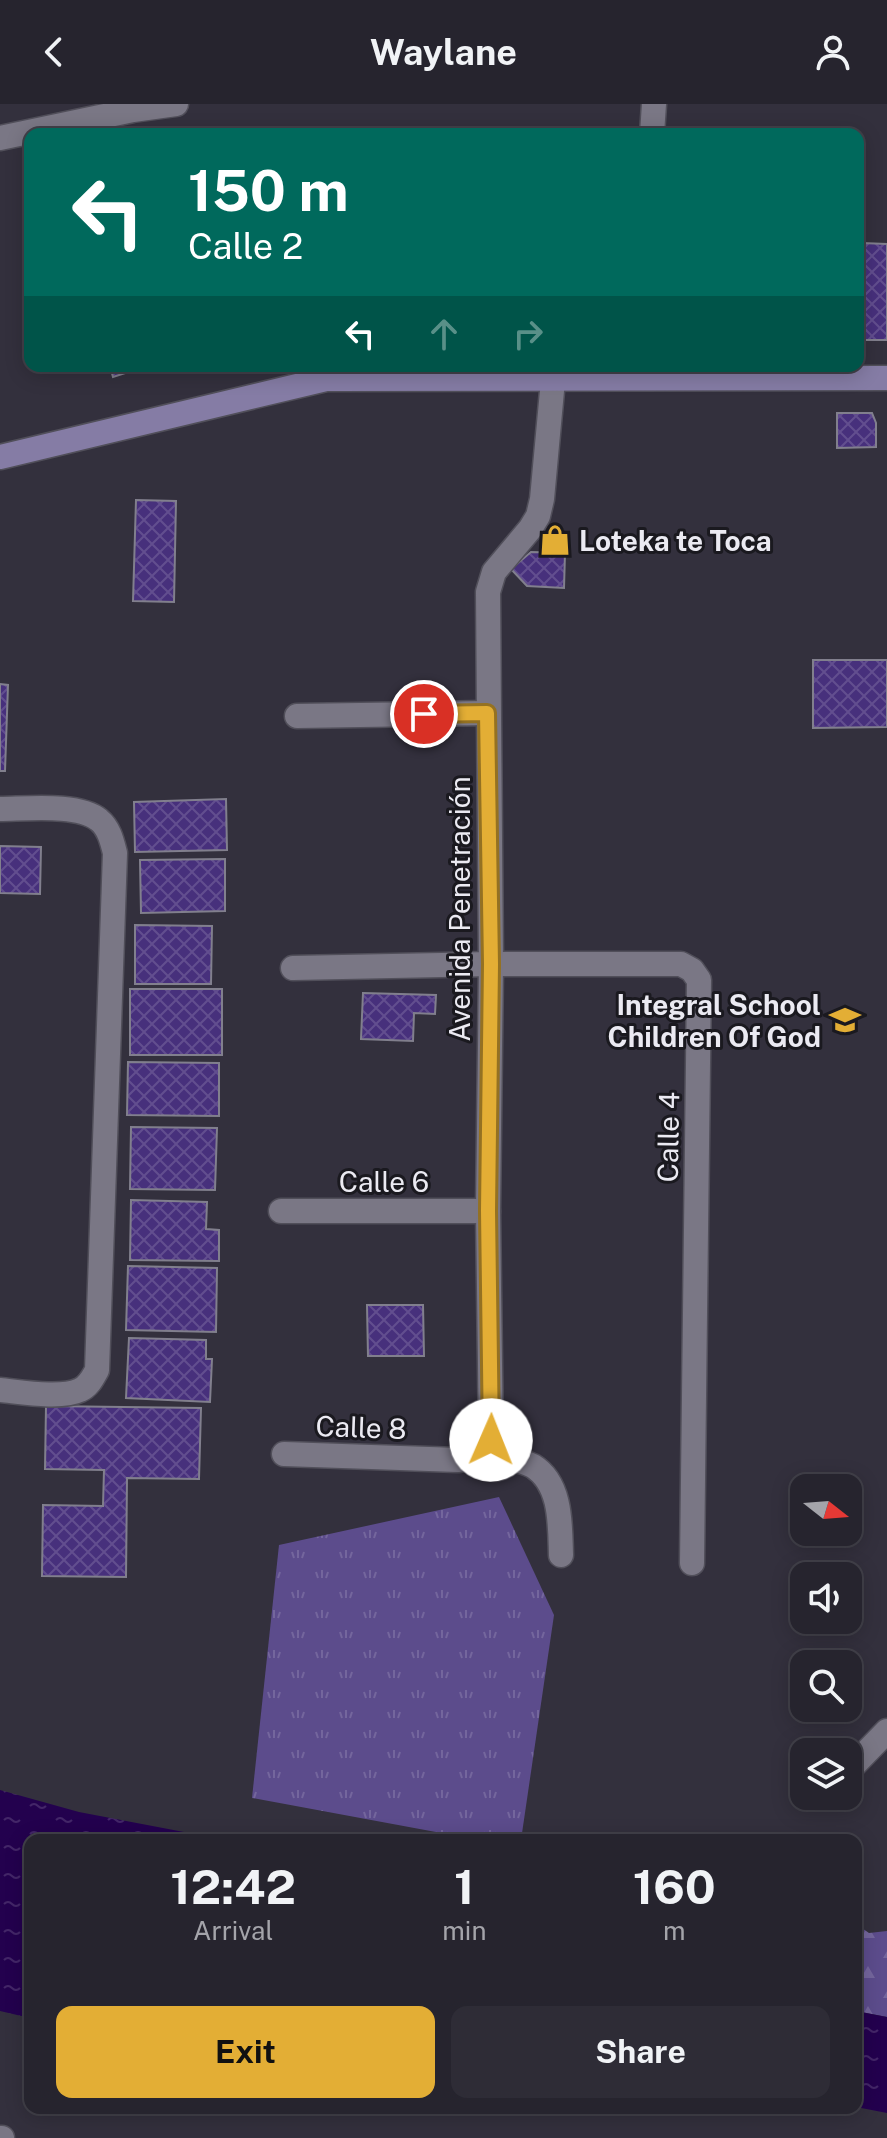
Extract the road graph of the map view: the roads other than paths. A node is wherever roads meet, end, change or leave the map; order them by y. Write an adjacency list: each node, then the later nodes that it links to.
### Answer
1 (176, 104): 3 (street)
2 (654, 104): 4 (street)
3 (48, 128)
4 (652, 128)
5 (24, 133): 6 (street)
6 (0, 138)
7 (643, 372): 8 (main road); 9 (main road)
8 (887, 378)
9 (553, 380): 10 (main road); 11 (street, Avenida Penetración)
10 (0, 457)
11 (487, 713): 12 (street); 14 (street, Avenida Penetración)
12 (297, 716)
13 (0, 809): 18 (street)
14 (491, 964): 15 (street, Calle 4); 17 (street, Avenida Penetración); 22 (street, Calle 4)
15 (293, 968)
16 (281, 1211): 17 (street, Calle 6)
17 (488, 1211): 19 (street, Avenida Penetración)
18 (0, 1390)
19 (482, 1452): 20 (street, Calle 8); 21 (street)
20 (284, 1454)
21 (561, 1555)
22 (692, 1563)
23 (887, 1731): 24 (street)
24 (862, 1757)

